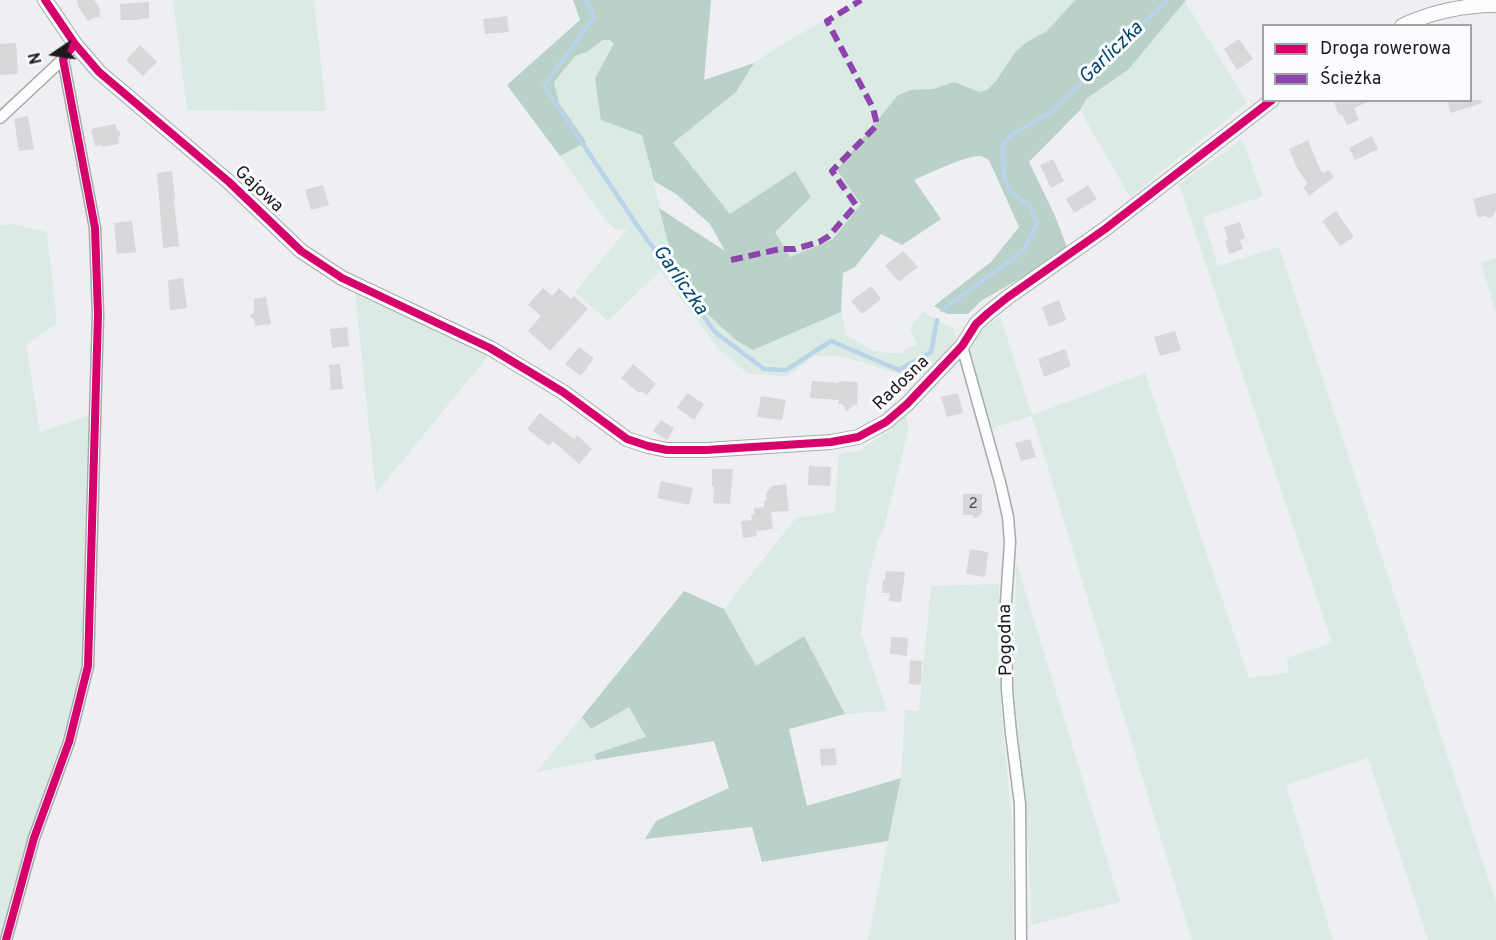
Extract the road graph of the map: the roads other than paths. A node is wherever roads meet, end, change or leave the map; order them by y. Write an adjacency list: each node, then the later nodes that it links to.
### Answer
1 (45, 0): 4 (street, Gajowa)
2 (1496, 5): 3 (street)
3 (1408, 24)
4 (75, 44): 5 (street); 9 (street, Gajowa)
5 (63, 59): 7 (street); 10 (street)
6 (1269, 102): 8 (street, Radosna)
7 (0, 118)
8 (962, 345): 9 (street, Radosna); 11 (street, Pogodna)
9 (490, 348)
10 (7, 939)
11 (1021, 940)

